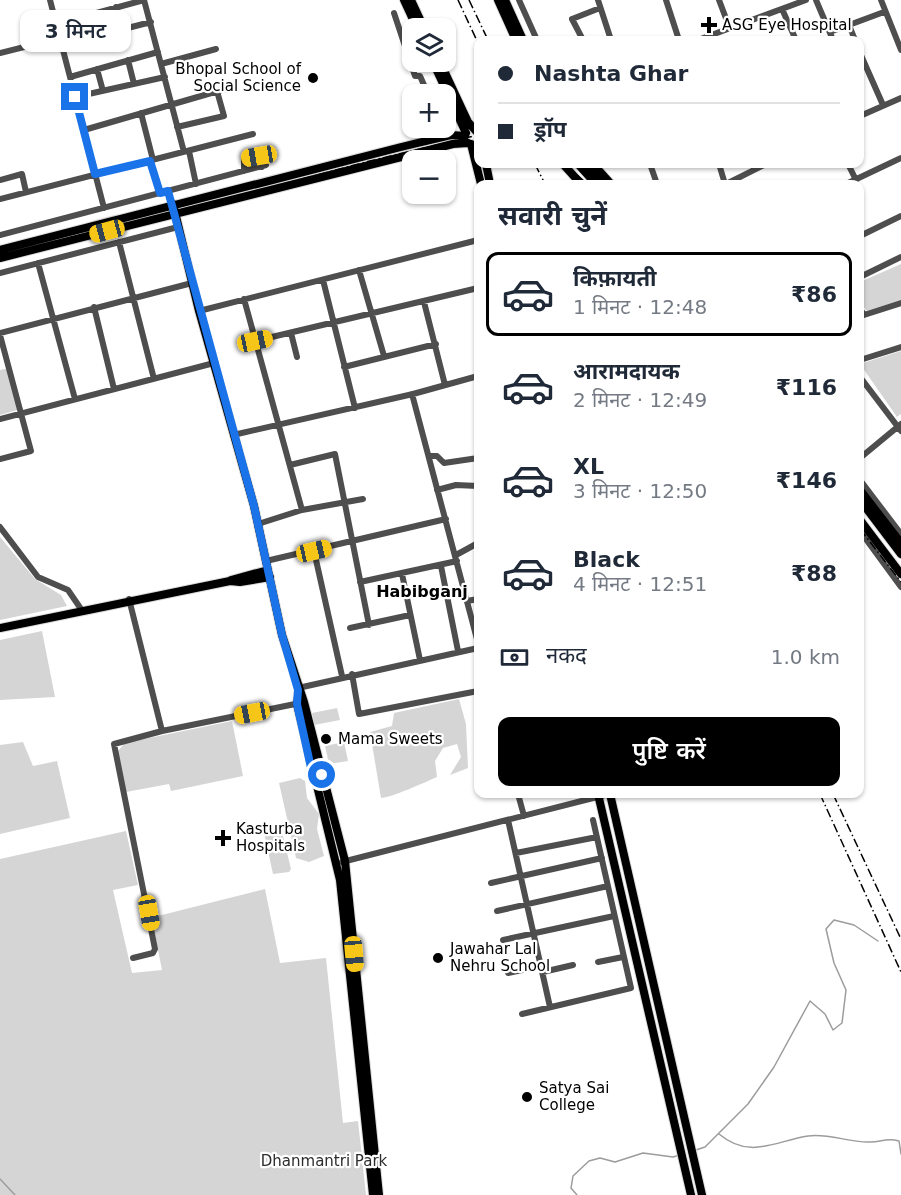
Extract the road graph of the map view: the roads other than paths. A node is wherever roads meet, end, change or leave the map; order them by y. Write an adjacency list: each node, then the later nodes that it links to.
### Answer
1 (50, 0): 22 (street)
2 (404, 0): 19 (main road)
3 (411, 0): 20 (main road)
4 (498, 0): 27 (main road)
5 (506, 0): 28 (main road)
6 (519, 0): 29 (street)
7 (598, 0): 14 (street)
8 (666, 0): 32 (street)
9 (719, 0): 24 (street)
10 (806, 0): 15 (street)
11 (816, 0): 26 (street)
12 (881, 0): 16 (street)
13 (116, 8): 18 (street); 21 (street); 25 (street)
14 (600, 8): 30 (street); 31 (street)
15 (782, 9): 24 (street); 34 (street)
16 (884, 12): 23 (street); 40 (street)
17 (394, 13): 52 (street)
18 (84, 17): 22 (street); 37 (street)
19 (412, 18)
20 (419, 18)
21 (151, 22): 25 (street); 41 (street)
22 (56, 24): 38 (street)
23 (849, 25): 26 (street); 36 (street)
24 (730, 29): 33 (street)
25 (122, 30): 37 (street)
26 (830, 32): 35 (street)
27 (514, 36)
28 (521, 36)
29 (535, 36)
30 (581, 36)
31 (610, 36)
32 (678, 36)
33 (710, 36)
34 (794, 36)
35 (832, 36)
36 (853, 36)
37 (89, 38): 38 (street)
38 (61, 41): 42 (street); 49 (street)
39 (216, 49): 44 (street)
40 (901, 50)
41 (158, 52): 43 (street); 44 (street)
42 (0, 53)
43 (128, 60): 45 (street); 51 (street)
44 (161, 64): 50 (street)
45 (97, 69): 49 (street); 54 (street)
46 (438, 72): 68 (main road)
47 (445, 72): 63 (main road)
48 (864, 72): 59 (street)
49 (70, 76): 56 (street)
50 (165, 77): 51 (street); 58 (street)
51 (134, 84): 54 (street)
52 (424, 84)
53 (232, 87): 55 (street)
54 (103, 91): 56 (street)
55 (217, 91): 58 (street); 62 (street)
56 (75, 97): 64 (street)
57 (901, 98): 59 (street)
58 (172, 104): 60 (street); 62 (street)
59 (883, 105): 61 (street)
60 (141, 113): 64 (street); 71 (street)
61 (864, 114)
62 (177, 127): 69 (street)
63 (474, 129)
64 (84, 130): 79 (street)
65 (253, 134): 69 (street)
66 (456, 136): 68 (main road)
67 (439, 138): 92 (main road)
68 (471, 140): 94 (main road)
69 (186, 151): 71 (street); 87 (street)
70 (901, 158): 86 (street)
71 (151, 160): 79 (street); 90 (street)
72 (567, 168): 81 (main road)
73 (582, 168): 82 (main road)
74 (590, 168): 83 (main road)
75 (597, 168): 84 (main road)
76 (758, 168): 85 (street)
77 (850, 168): 86 (street)
78 (244, 171): 78 (street); 87 (street)
79 (95, 174): 89 (street); 93 (street)
80 (0, 180): 89 (street)
81 (577, 180)
82 (592, 180)
83 (600, 180)
84 (607, 180)
85 (733, 180)
86 (856, 180)
87 (196, 184): 88 (street)
88 (168, 191): 90 (street); 92 (street)
89 (26, 192): 91 (street)
90 (160, 193): 93 (street)
91 (0, 199)
92 (173, 204): 94 (main road); 101 (main road)
93 (104, 208): 98 (street)
94 (174, 213): 96 (main road); 103 (main road)
95 (900, 220): 97 (street)
96 (178, 227): 100 (street); 109 (main road)
97 (864, 234)
98 (0, 235)
99 (474, 241): 105 (street)
100 (119, 242): 104 (street); 111 (street)
101 (0, 250)
102 (901, 257): 107 (street)
103 (0, 258)
104 (38, 263): 106 (street); 119 (street)
105 (359, 270): 108 (street); 117 (street)
106 (0, 273)
107 (864, 275)
108 (323, 280): 112 (street); 120 (street)
109 (192, 283): 111 (street); 116 (main road)
110 (474, 289): 113 (street)
111 (134, 297): 115 (street); 134 (street)
112 (244, 299): 116 (street); 123 (street)
113 (424, 302): 117 (street); 124 (street)
114 (901, 303): 118 (street)
115 (94, 308): 119 (street); 137 (street)
116 (199, 310): 129 (main road)
117 (372, 315): 120 (street); 126 (street)
118 (864, 315)
119 (53, 318): 122 (street); 139 (street)
120 (334, 324): 121 (street); 132 (street)
121 (291, 333): 123 (street); 127 (street)
122 (0, 334): 130 (street)
123 (255, 341): 143 (street)
124 (436, 344): 126 (street); 136 (street)
125 (901, 347): 128 (street)
126 (384, 356): 132 (street)
127 (297, 357)
128 (864, 359)
129 (214, 363): 134 (street); 145 (main road)
130 (8, 364): 131 (street); 141 (street)
131 (0, 366)
132 (344, 367): 140 (street)
133 (474, 377): 136 (street)
134 (154, 379): 137 (street)
135 (864, 382): 144 (street)
136 (445, 385): 138 (street)
137 (114, 389): 139 (street)
138 (412, 394): 140 (street); 147 (street)
139 (75, 399): 141 (street)
140 (351, 409): 143 (street)
141 (21, 413): 142 (street); 148 (street)
142 (0, 419)
143 (277, 426): 145 (street); 150 (street)
144 (900, 427): 146 (street)
145 (234, 435): 161 (main road)
146 (864, 455)
147 (429, 456): 149 (street); 153 (street)
148 (0, 459)
149 (474, 459)
150 (290, 465): 156 (street); 158 (street)
151 (864, 485): 164 (street)
152 (474, 486): 153 (street)
153 (437, 490): 159 (street)
154 (864, 495): 167 (main road)
155 (363, 499): 156 (street)
156 (344, 503): 158 (street); 166 (street)
157 (864, 505): 170 (main road)
158 (302, 510): 161 (street)
159 (446, 519): 166 (street); 171 (street)
160 (864, 519): 173 (main road)
161 (258, 524): 174 (main road)
162 (864, 525): 176 (main road)
163 (0, 526): 182 (street)
164 (901, 534)
165 (864, 536): 178 (street)
166 (352, 542): 169 (street); 177 (street)
167 (901, 543)
168 (474, 546): 171 (street)
169 (314, 551): 174 (street); 192 (street)
170 (901, 554)
171 (456, 558): 172 (street); 181 (street)
172 (441, 566): 175 (street); 189 (street)
173 (901, 568)
174 (268, 569): 179 (main road); 193 (main road)
175 (402, 574): 177 (street); 183 (street)
176 (901, 574)
177 (360, 582): 184 (street)
178 (901, 587)
179 (129, 599): 182 (main road); 196 (street)
180 (474, 600): 181 (street)
181 (467, 601): 187 (street)
182 (81, 609): 185 (main road)
183 (410, 615): 184 (street); 190 (street)
184 (369, 625): 186 (street)
185 (0, 628)
186 (350, 628)
187 (474, 628)
188 (474, 649): 189 (street)
189 (458, 651): 190 (street)
190 (420, 660): 191 (street)
191 (352, 674): 192 (street); 194 (street)
192 (342, 676): 193 (street)
193 (298, 689): 195 (main road)
194 (474, 693)
195 (300, 703): 196 (street); 207 (main road)
196 (162, 731): 219 (street)
197 (519, 798): 201 (street)
198 (588, 798): 201 (street)
199 (600, 798): 229 (main road)
200 (611, 798): 230 (main road)
201 (524, 816): 202 (street)
202 (508, 820): 205 (street); 207 (street)
203 (593, 820): 204 (street)
204 (597, 837): 205 (street); 206 (street)
205 (516, 853): 209 (street)
206 (602, 858): 209 (street); 212 (street)
207 (341, 863): 226 (main road)
208 (501, 872): 210 (street)
209 (521, 875): 210 (street); 213 (street)
210 (503, 880): 211 (street)
211 (491, 883)
212 (608, 886): 213 (street); 215 (street)
213 (528, 904): 214 (street); 216 (street)
214 (497, 911)
215 (614, 916): 216 (street); 218 (street)
216 (534, 933): 217 (street); 222 (street)
217 (503, 940)
218 (623, 957): 220 (street); 224 (street)
219 (133, 958)
220 (598, 962)
221 (573, 965): 222 (street)
222 (542, 969): 223 (street); 224 (street)
223 (508, 973)
224 (550, 1007): 225 (street)
225 (522, 1014)
226 (375, 1183): 227 (main road); 228 (main road)
227 (373, 1195)
228 (379, 1195)
229 (690, 1195)
230 (702, 1195)

